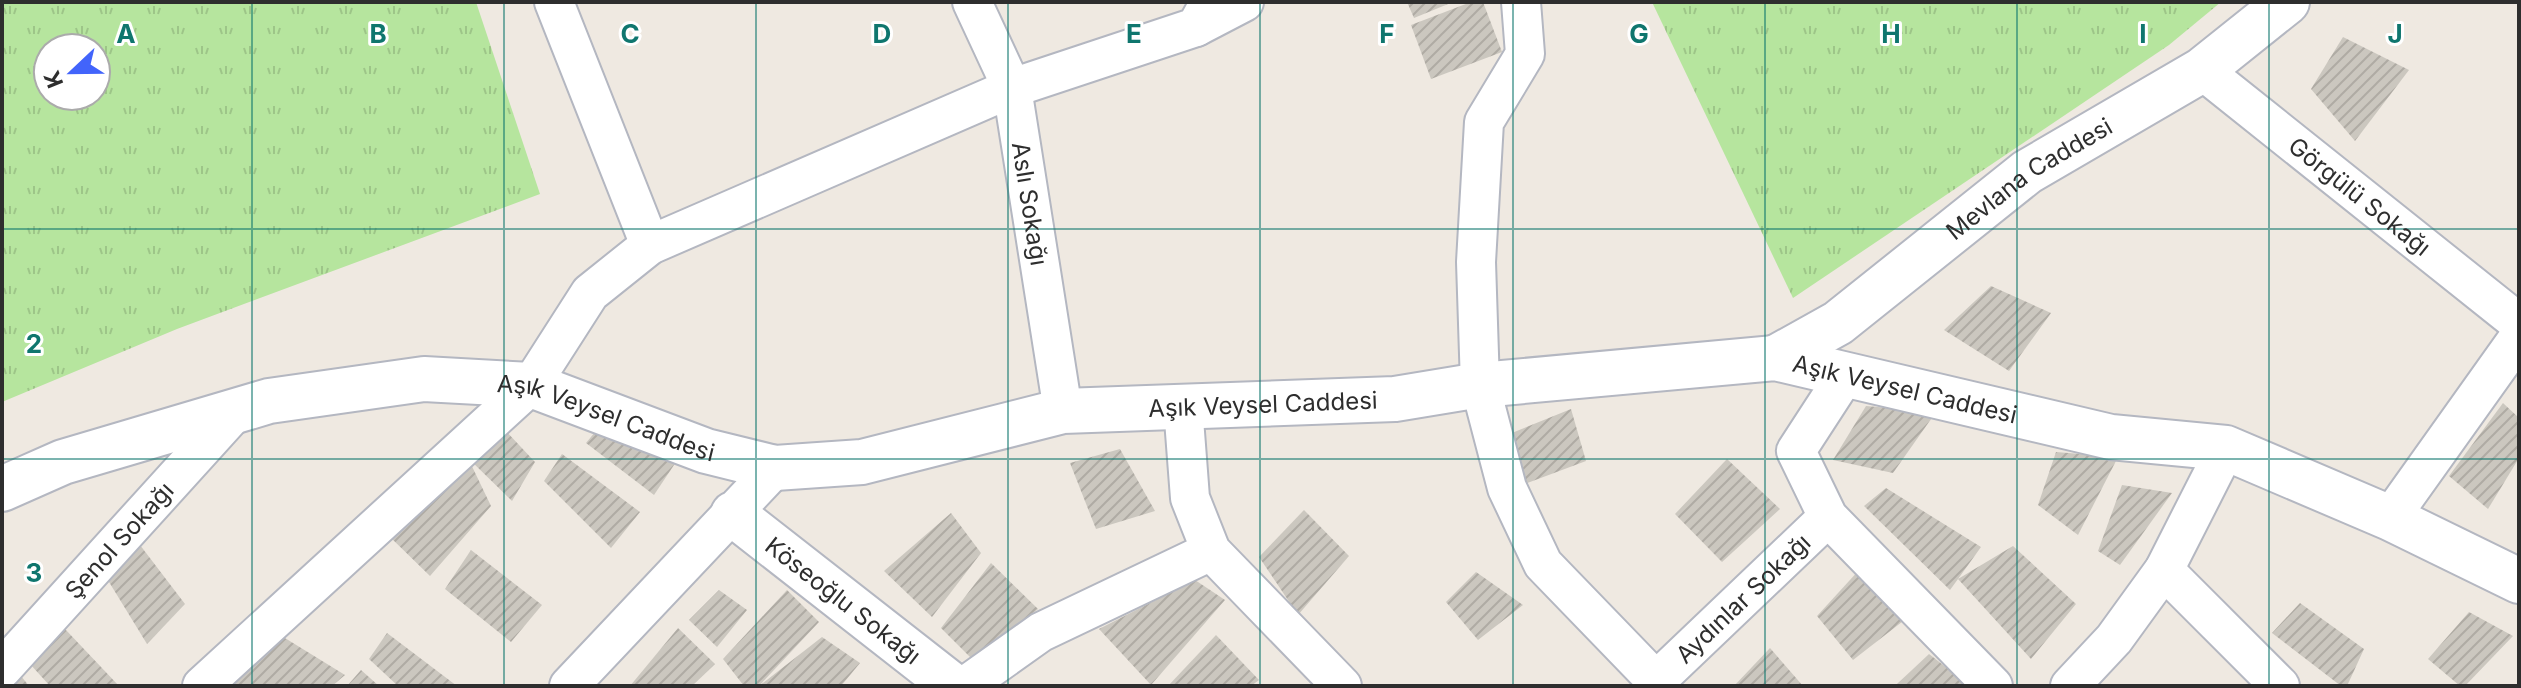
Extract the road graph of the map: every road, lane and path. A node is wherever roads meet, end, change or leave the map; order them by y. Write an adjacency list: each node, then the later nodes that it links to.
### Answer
1 (554, 2): 9 (street)
2 (972, 2): 8 (street, Aslı Sokağı)
3 (1244, 2): 6 (street)
4 (1521, 2): 15 (street)
5 (2287, 2): 7 (street, Mevlana Caddesi)
6 (1203, 14): 8 (street)
7 (2202, 70): 10 (street, Görgülü Sokağı); 12 (street, Mevlana Caddesi)
8 (1012, 88): 9 (street); 18 (street, Aslı Sokağı)
9 (650, 245): 14 (street)
10 (2519, 323)
11 (2519, 337): 24 (street)
12 (1775, 358): 13 (street, Aşık Veysel Caddesi); 15 (street, Aşık Veysel Caddesi)
13 (1846, 374): 19 (street, Aşık Veysel Caddesi); 23 (street)
14 (531, 385): 17 (street, Aşık Veysel Caddesi); 20 (street, Aşık Veysel Caddesi); 30 (street)
15 (1480, 385): 16 (street, Aşık Veysel Caddesi); 29 (street)
16 (1183, 406): 18 (street, Aşık Veysel Caddesi); 25 (street)
17 (236, 411): 21 (street, Aşık Veysel Caddesi); 28 (street, Şenol Sokağı)
18 (1063, 411): 20 (street, Aşık Veysel Caddesi)
19 (2226, 448): 24 (street, Aşık Veysel Caddesi); 26 (street)
20 (775, 468): 22 (street)
21 (2, 489)
22 (733, 514): 31 (street); 32 (street, Köseoğlu Sokağı)
23 (1828, 517): 29 (street, Aydınlar Sokağı); 35 (street)
24 (2390, 518): 27 (street, Aşık Veysel Caddesi)
25 (1211, 551): 33 (street); 34 (street)
26 (2164, 570): 36 (street); 37 (street)
27 (2519, 581)
28 (2, 669)
29 (1659, 684)
30 (202, 686)
31 (569, 686)
32 (953, 686)
33 (965, 686)
34 (1342, 686)
35 (1993, 686)
36 (2070, 686)
37 (2280, 686)

